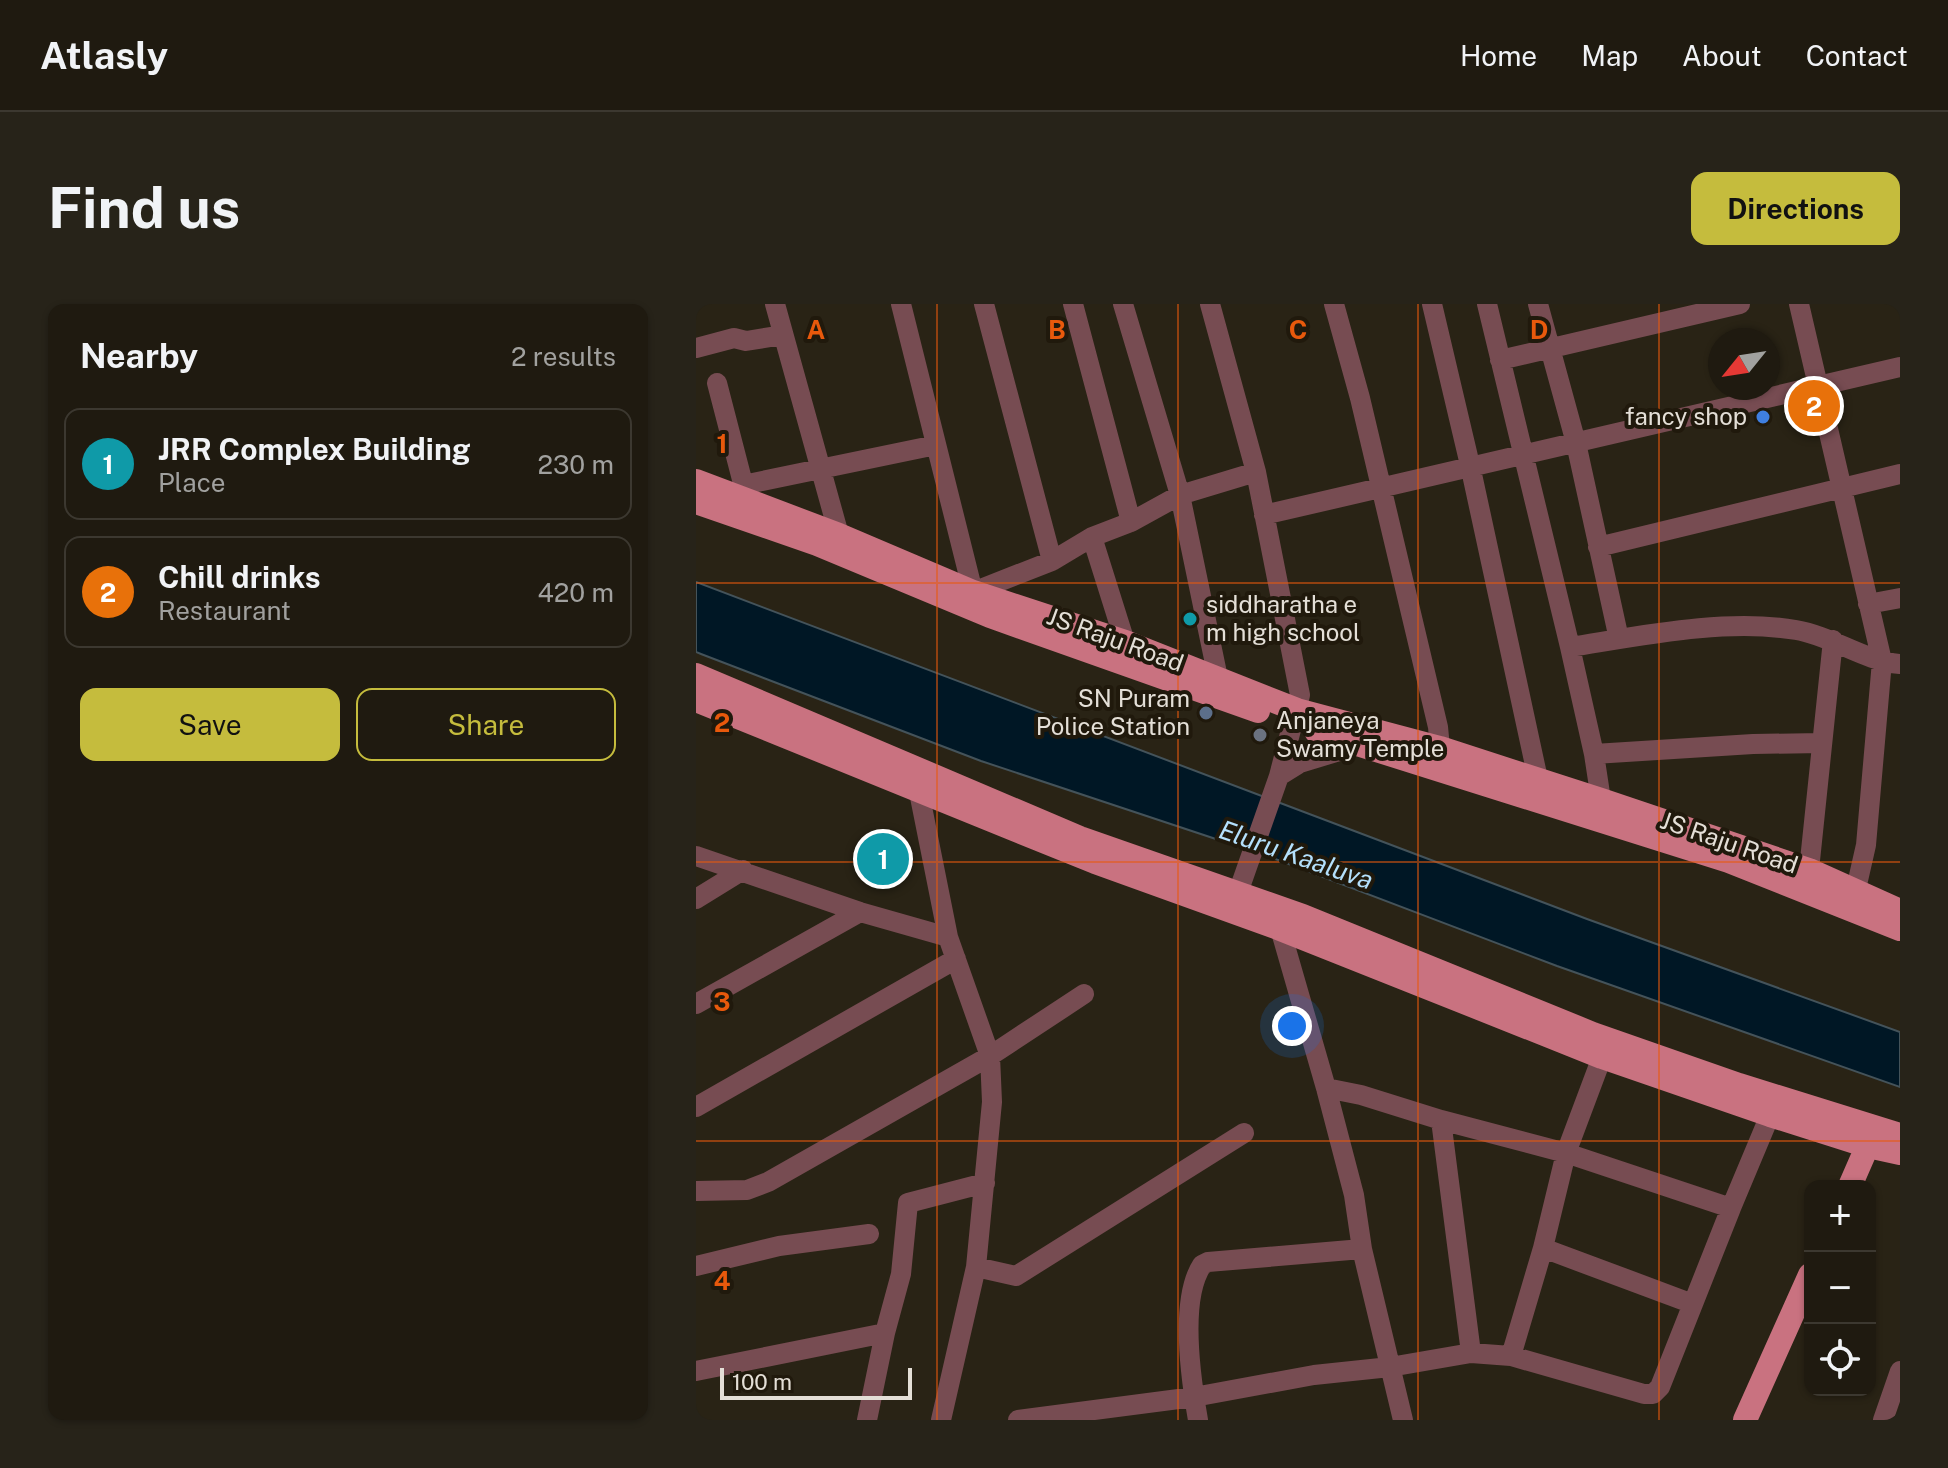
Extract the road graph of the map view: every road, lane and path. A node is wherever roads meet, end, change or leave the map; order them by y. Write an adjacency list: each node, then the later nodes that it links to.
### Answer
1 (775, 304): 13 (street)
2 (901, 304): 21 (street)
3 (984, 304): 38 (street)
4 (1073, 304): 34 (street)
5 (1123, 304): 31 (street)
6 (1210, 304): 25 (street)
7 (1334, 304): 28 (street)
8 (1432, 304): 23 (street)
9 (1487, 304): 16 (street)
10 (1538, 304): 15 (street)
11 (1740, 304): 15 (street)
12 (1799, 304): 19 (street)
13 (783, 335): 14 (street); 24 (street)
14 (696, 348)
15 (1551, 348): 16 (street); 20 (street)
16 (1500, 360): 22 (street)
17 (1900, 367): 19 (street)
18 (717, 383): 30 (street)
19 (1818, 386): 20 (street); 29 (street)
20 (1576, 443): 22 (street); 37 (street)
21 (936, 445): 24 (street); 39 (street)
22 (1523, 455): 23 (street); 45 (street)
23 (1470, 465): 28 (street); 56 (street)
24 (820, 471): 30 (street); 35 (street)
25 (1256, 472): 31 (street); 33 (street)
26 (1900, 474): 29 (street)
27 (696, 481): 30 (main road, JS Raju Road)
28 (1380, 487): 33 (street); 54 (street)
29 (1842, 487): 37 (street); 41 (street)
30 (745, 494): 35 (main road, JS Raju Road)
31 (1180, 495): 34 (street); 48 (street)
32 (696, 502): 50 (main road, JS Raju Road)
33 (1264, 515): 50 (street)
34 (1131, 522): 36 (street)
35 (839, 535): 39 (main road, JS Raju Road)
36 (1092, 537): 38 (street); 44 (street)
37 (1598, 547): 42 (street)
38 (1052, 561): 39 (street)
39 (973, 592): 44 (main road, JS Raju Road)
40 (1900, 598): 41 (street)
41 (1868, 604): 46 (street)
42 (1619, 639): 43 (street); 45 (street)
43 (1833, 640): 46 (street); 51 (street)
44 (1125, 642): 48 (main road, JS Raju Road)
45 (1570, 647): 53 (street)
46 (1891, 663): 62 (street)
47 (696, 675): 64 (main road)
48 (1218, 678): 50 (main road, JS Raju Road)
49 (696, 700): 57 (main road)
50 (1296, 717): 52 (main road, JS Raju Road); 54 (main road, JS Raju Road); 55 (street)
51 (1822, 743): 53 (street); 61 (street)
52 (1359, 745): 54 (main road, JS Raju Road); 55 (street)
53 (1594, 754): 58 (street)
54 (1438, 758): 56 (main road, JS Raju Road); 68 (main road, JS Raju Road)
55 (1279, 776): 64 (street)
56 (1538, 779): 58 (main road, JS Raju Road)
57 (919, 792): 64 (main road); 69 (street)
58 (1601, 800): 61 (main road, JS Raju Road)
59 (696, 856): 60 (street)
60 (743, 870): 63 (street); 66 (street)
61 (1809, 870): 62 (main road, JS Raju Road)
62 (1856, 889): 65 (main road, JS Raju Road)
63 (696, 899)
64 (1235, 902): 67 (main road)
65 (1900, 911)
66 (860, 912): 69 (street); 72 (street)
67 (1277, 917): 74 (main road); 75 (street); 81 (main road)
68 (1900, 929)
69 (948, 937): 70 (street)
70 (956, 959): 73 (street); 76 (street)
71 (1084, 994): 73 (street)
72 (696, 1004)
73 (990, 1056): 85 (street); 86 (street)
74 (1602, 1057): 77 (main road); 82 (street)
75 (1326, 1088): 78 (street); 90 (street)
76 (696, 1107)
77 (1770, 1115): 81 (main road); 87 (street)
78 (1441, 1120): 82 (street); 96 (street)
79 (1244, 1133): 92 (street)
80 (1900, 1135): 81 (main road)
81 (1871, 1137): 83 (main road); 84 (main road)
82 (1566, 1153): 87 (street); 89 (street)
83 (1900, 1153)
84 (1853, 1180)
85 (985, 1183): 92 (street); 95 (street)
86 (696, 1191)
87 (1731, 1208): 94 (street)
88 (869, 1234): 91 (street)
89 (1543, 1248): 94 (street); 97 (street)
90 (1362, 1249): 98 (street); 101 (street)
91 (696, 1266)
92 (976, 1267): 103 (street)
93 (1804, 1288): 107 (main road)
94 (1693, 1304): 97 (street)
95 (885, 1333): 99 (street); 102 (street)
96 (1471, 1353): 97 (street); 98 (street)
97 (1511, 1356)
98 (1390, 1367): 101 (street); 106 (street)
99 (696, 1371)
100 (1900, 1371): 108 (street)
101 (1194, 1397): 104 (street); 105 (street)
102 (867, 1420)
103 (941, 1420)
104 (1018, 1420)
105 (1198, 1420)
106 (1403, 1420)
107 (1745, 1420)
108 (1883, 1420)

